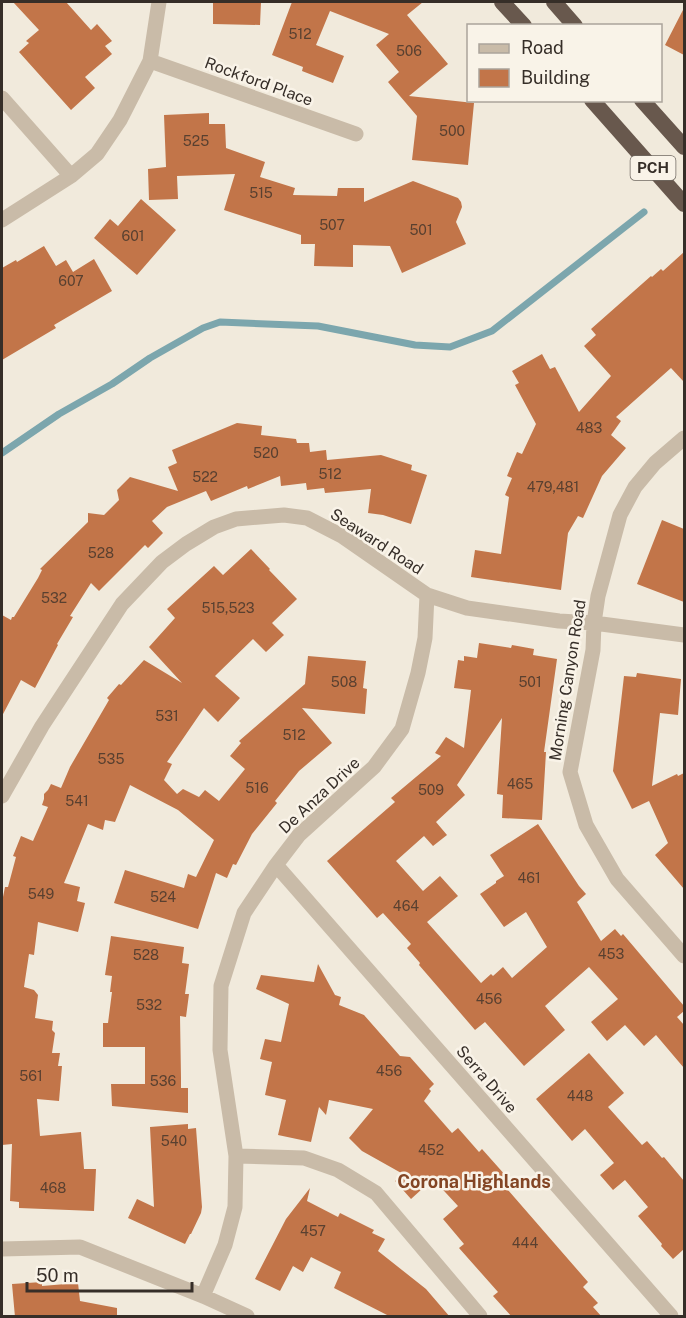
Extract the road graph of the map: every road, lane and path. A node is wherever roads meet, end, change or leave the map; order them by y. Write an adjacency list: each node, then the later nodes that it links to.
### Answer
1 (159, 2): 6 (street)
2 (502, 2): 4 (highway)
3 (554, 2): 5 (highway)
4 (522, 24)
5 (573, 24)
6 (150, 61): 10 (street, Rockford Place); 12 (street)
7 (2, 98): 12 (street)
8 (594, 102): 13 (highway, PCH)
9 (644, 102): 11 (highway, PCH)
10 (356, 134)
11 (684, 147)
12 (71, 177): 14 (street)
13 (684, 204)
14 (2, 220)
15 (684, 438): 17 (street, Morning Canyon Road)
16 (427, 596): 17 (street, Seaward Road); 19 (street, Seaward Road); 20 (street, De Anza Drive)
17 (594, 623): 18 (street, Seaward Road); 21 (street, Morning Canyon Road)
18 (684, 635)
19 (2, 796)
20 (276, 865): 22 (street, De Anza Drive); 27 (street, Serra Drive)
21 (684, 956)
22 (236, 1156): 24 (street, De Anza Drive); 26 (street)
23 (2, 1249): 24 (street)
24 (203, 1296): 25 (street)
25 (246, 1317)
26 (480, 1317)
27 (671, 1317)

